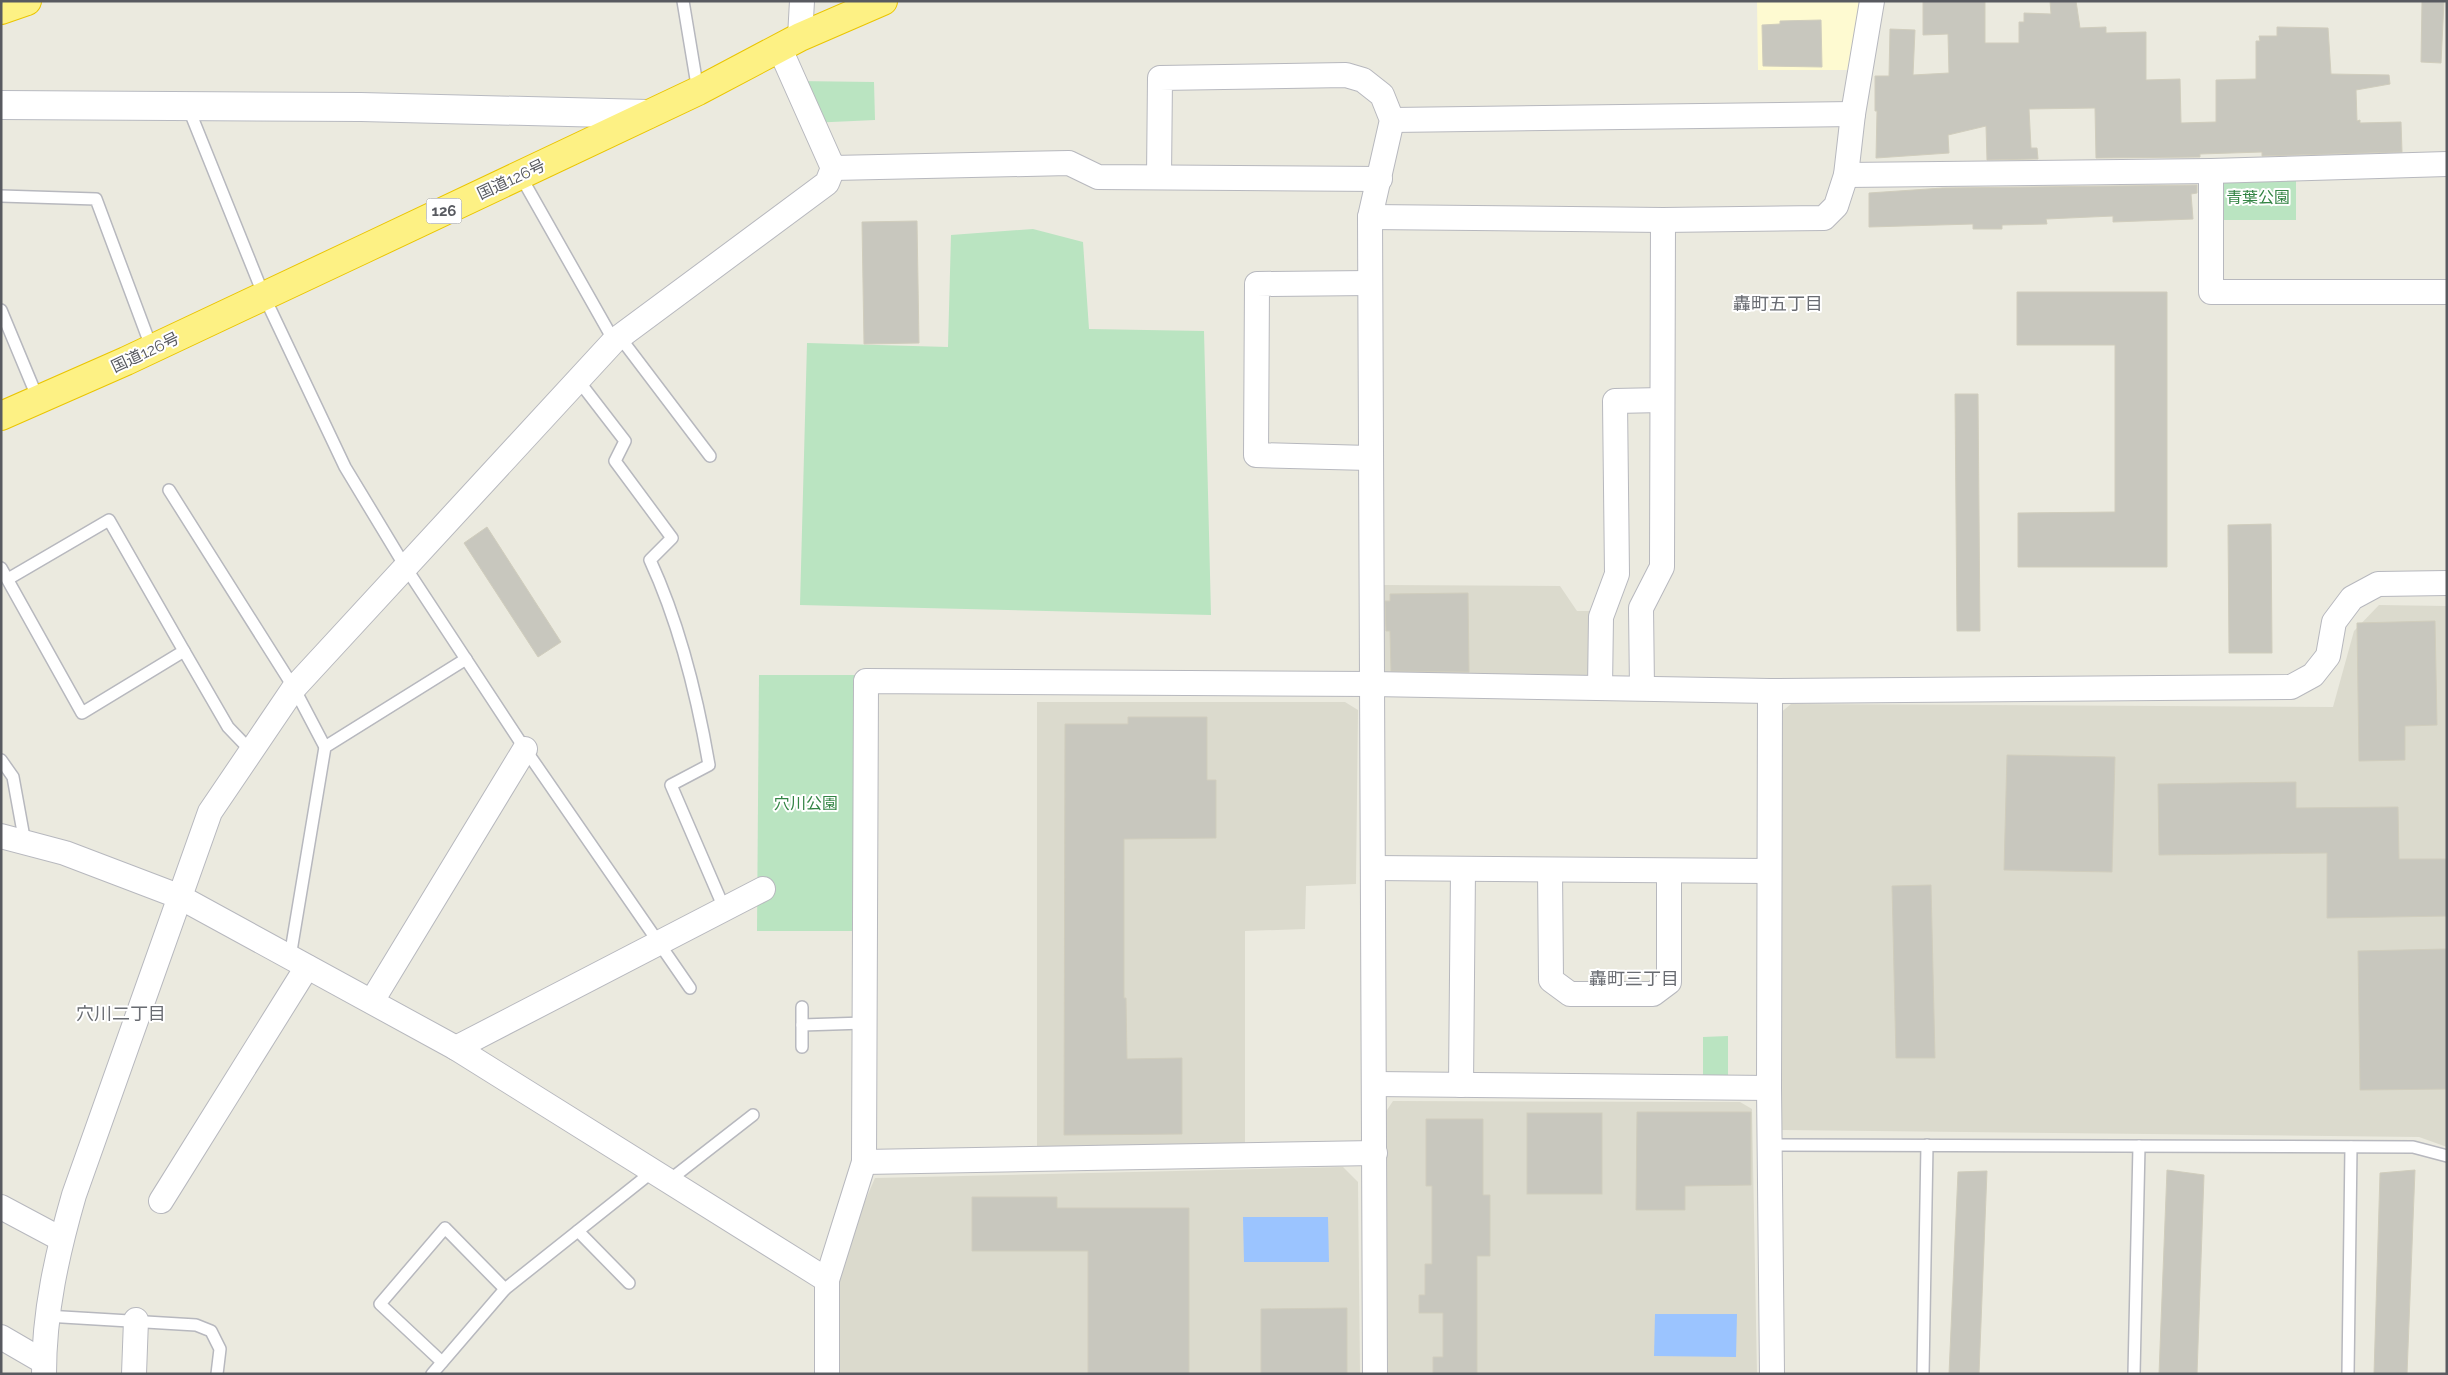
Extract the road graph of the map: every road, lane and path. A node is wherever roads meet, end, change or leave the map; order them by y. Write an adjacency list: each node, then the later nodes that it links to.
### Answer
1 (27, 1): 6 (highway)
2 (683, 1): 8 (lane)
3 (802, 1): 7 (street)
4 (883, 1): 7 (highway, 国道126号 / 126)
5 (1872, 1): 12 (street)
6 (1, 10)
7 (790, 43): 8 (highway, 国道126号 / 126); 15 (street)
8 (698, 91): 11 (highway, 国道126号 / 126)
9 (1, 105): 10 (street)
10 (187, 106): 11 (street); 26 (lane)
11 (648, 114): 17 (highway, 国道126号 / 126)
12 (1853, 114): 13 (street); 18 (street)
13 (1392, 120): 19 (street); 20 (street)
14 (2447, 164): 16 (street)
15 (833, 168): 19 (street); 28 (street)
16 (2211, 172): 18 (street); 25 (street)
17 (520, 175): 26 (highway, 国道126号 / 126); 28 (lane)
18 (1846, 175): 23 (street)
19 (1159, 177): 20 (street)
20 (1380, 179): 22 (street)
21 (1, 196): 29 (lane)
22 (1370, 217): 23 (street); 24 (street)
23 (1663, 220): 32 (street)
24 (1370, 283): 35 (street); 35 (street)
25 (2447, 292)
26 (264, 296): 29 (highway, 国道126号 / 126); 38 (lane)
27 (1, 310): 31 (lane)
28 (616, 338): 30 (street); 34 (lane)
29 (152, 348): 31 (highway, 国道126号 / 126)
30 (578, 380): 38 (street); 61 (lane)
31 (38, 400): 33 (highway, 国道126号 / 126)
32 (1662, 400): 45 (street); 46 (street)
33 (1, 416)
34 (710, 456)
35 (1370, 458): 43 (street)
36 (169, 490): 44 (lane)
37 (1, 568): 39 (lane)
38 (406, 568): 42 (lane); 44 (street)
39 (8, 579): 41 (lane); 41 (lane)
40 (2447, 583): 47 (street)
41 (184, 651): 50 (lane)
42 (466, 659): 48 (lane); 49 (lane)
43 (1372, 684): 45 (street); 54 (street); 67 (street)
44 (294, 688): 48 (lane); 50 (street)
45 (1600, 688): 46 (street)
46 (1642, 688): 47 (street)
47 (1770, 691): 58 (street)
48 (325, 748): 63 (lane)
49 (525, 749): 62 (lane); 65 (street)
50 (251, 751): 60 (street)
51 (1, 760): 53 (lane)
52 (1, 836): 53 (street)
53 (25, 842): 60 (street)
54 (1373, 868): 55 (street); 71 (street)
55 (1463, 869): 56 (street); 72 (street)
56 (1550, 870): 57 (street); 57 (street)
57 (1669, 871): 58 (street)
58 (1769, 871): 73 (street)
59 (763, 889): 61 (street)
60 (178, 896): 63 (street); 86 (street)
61 (724, 908): 62 (street)
62 (658, 942): 64 (lane); 70 (street)
63 (299, 962): 65 (street); 83 (street)
64 (690, 988)
65 (372, 1001): 70 (street)
66 (802, 1007): 68 (lane)
67 (864, 1023): 68 (lane); 81 (street)
68 (802, 1025): 69 (lane)
69 (802, 1047)
70 (456, 1048): 82 (street)
71 (1374, 1084): 72 (street); 79 (street)
72 (1461, 1085): 73 (street)
73 (1769, 1088): 75 (street)
74 (753, 1115): 82 (lane)
75 (1769, 1145): 76 (lane); 100 (street)
76 (1927, 1145): 77 (lane); 101 (lane)
77 (2140, 1146): 78 (lane); 102 (lane)
78 (2352, 1147): 80 (lane); 103 (lane)
79 (1375, 1154): 81 (street); 99 (street)
80 (2447, 1156)
81 (864, 1162): 87 (street)
82 (660, 1177): 85 (lane); 87 (street)
83 (161, 1201)
84 (1, 1207): 86 (street)
85 (578, 1231): 88 (lane); 89 (lane)
86 (61, 1240): 90 (street)
87 (827, 1280): 98 (street)
88 (629, 1283)
89 (505, 1289): 93 (lane); 93 (lane)
90 (46, 1316): 91 (lane); 94 (street)
91 (136, 1320): 95 (street); 96 (lane)
92 (1, 1337): 94 (street)
93 (442, 1362): 97 (lane)
94 (44, 1368)
95 (134, 1374)
96 (217, 1374)
97 (432, 1374)
98 (827, 1374)
99 (1375, 1374)
100 (1772, 1374)
101 (1923, 1374)
102 (2134, 1374)
103 (2348, 1374)

